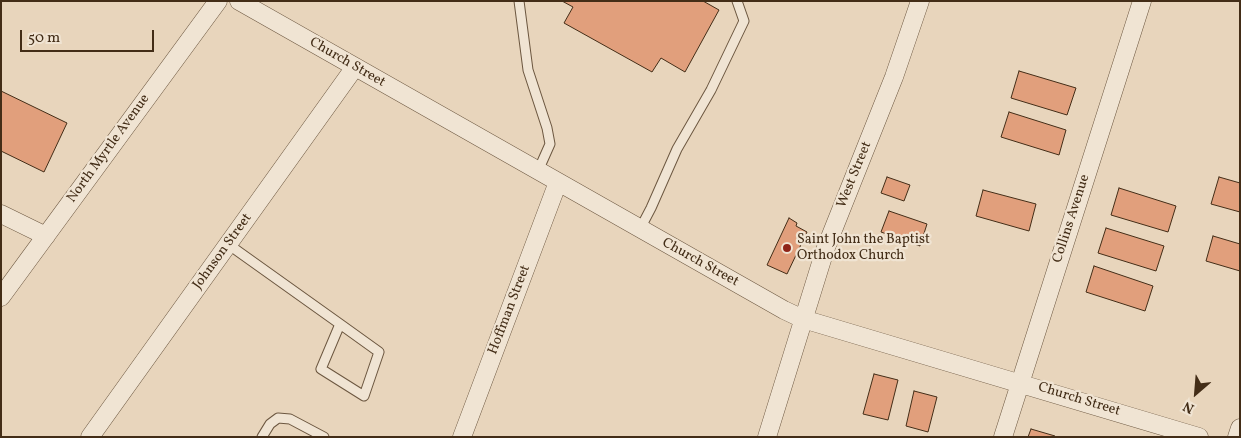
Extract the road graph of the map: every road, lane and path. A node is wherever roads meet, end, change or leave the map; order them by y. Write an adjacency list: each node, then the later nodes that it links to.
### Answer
1 (218, 1): 12 (street, North Myrtle Avenue)
2 (238, 1): 7 (street, Church Street)
3 (519, 1): 8 (lane)
4 (737, 1): 11 (lane)
5 (920, 1): 15 (street, West Street)
6 (1142, 1): 17 (street, Collins Avenue)
7 (355, 67): 8 (street, Church Street); 13 (street, Johnson Street)
8 (538, 171): 9 (street, Church Street)
9 (558, 182): 11 (street, Church Street); 22 (street, Hoffman Street)
10 (1, 214): 12 (street)
11 (640, 229): 15 (street, Church Street)
12 (46, 236): 14 (street, North Myrtle Avenue)
13 (228, 244): 16 (lane); 19 (street, Johnson Street)
14 (1, 298)
15 (803, 318): 17 (street, Church Street); 23 (street, West Street)
16 (340, 324): 16 (lane)
17 (1020, 382): 24 (street, Collins Avenue); 25 (street, Church Street)
18 (1240, 428): 26 (street)
19 (90, 437)
20 (262, 437): 21 (lane)
21 (324, 437)
22 (462, 437)
23 (767, 437)
24 (1003, 437)
25 (1198, 437)
26 (1237, 437)

